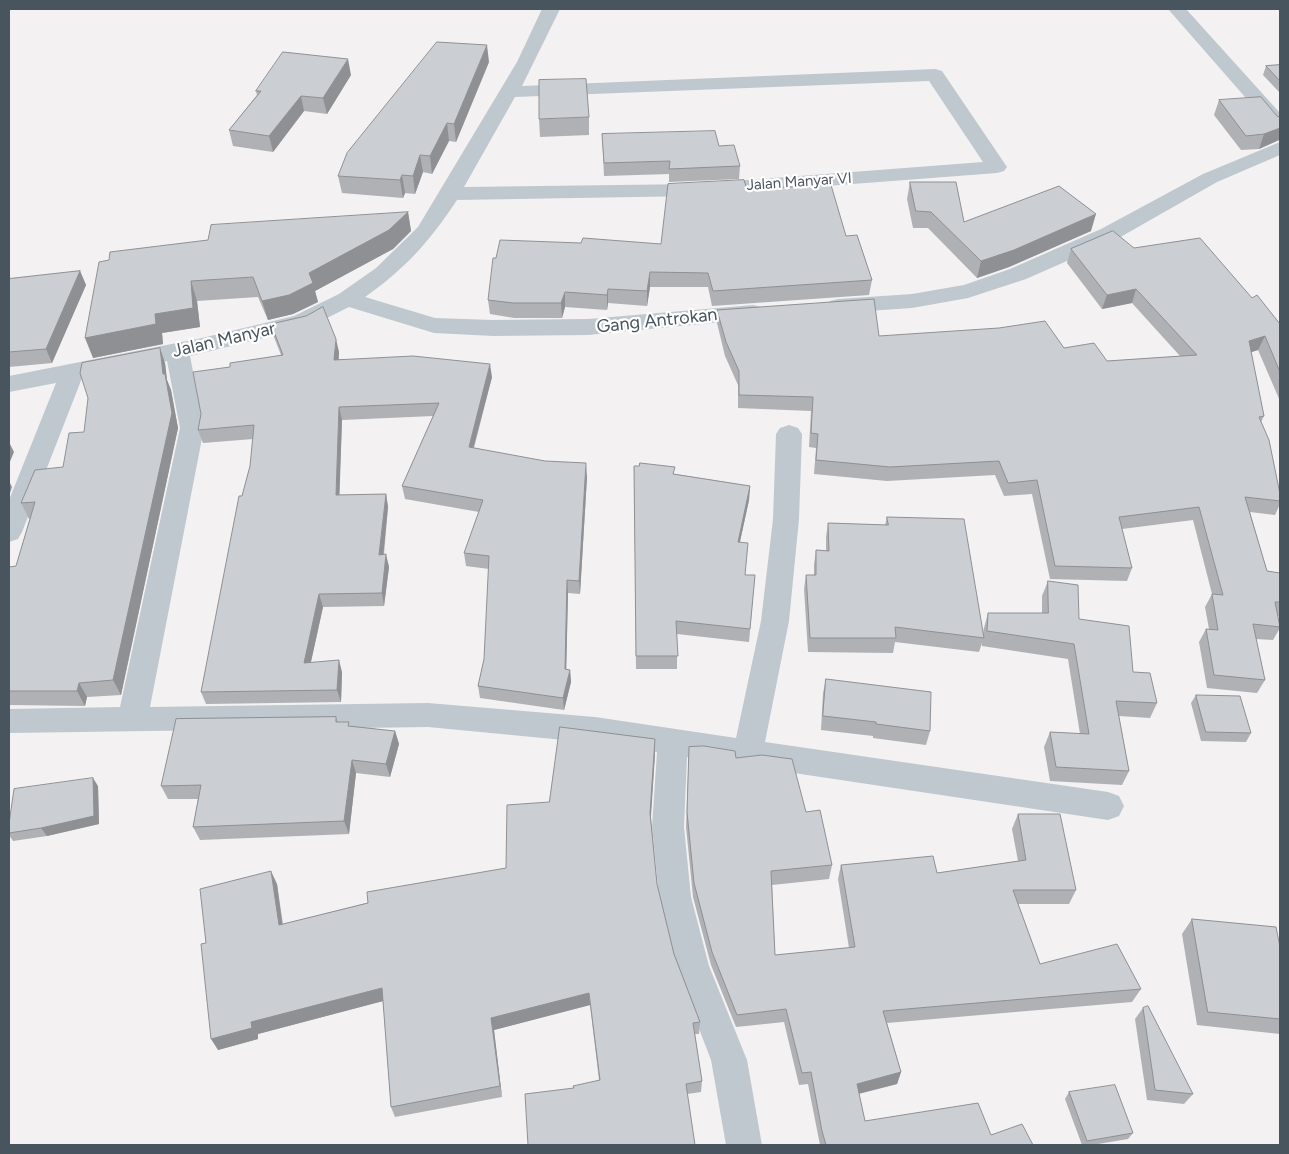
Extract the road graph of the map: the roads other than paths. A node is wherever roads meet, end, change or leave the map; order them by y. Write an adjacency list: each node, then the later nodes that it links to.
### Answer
1 (551, 9): 3 (street, Jalan Manyar)
2 (1178, 9): 4 (street)
3 (508, 92): 6 (street, Jalan Manyar); 6 (street, Jalan Manyar VI)
4 (1280, 125)
5 (1280, 148): 8 (street)
6 (450, 194): 7 (street, Jalan Manyar)
7 (347, 299): 9 (street, Gang Antrokan); 10 (street, Jalan Manyar)
8 (817, 308)
9 (770, 311)
10 (177, 351): 11 (street, Jalan Manyar); 15 (street)
11 (73, 371): 12 (street, Jalan Manyar); 14 (street)
12 (9, 384)
13 (789, 434): 18 (street)
14 (9, 532)
15 (132, 719): 16 (street); 17 (street)
16 (9, 721)
17 (673, 742): 18 (street); 20 (street)
18 (748, 752): 19 (street)
19 (1108, 806)
20 (744, 1145)

